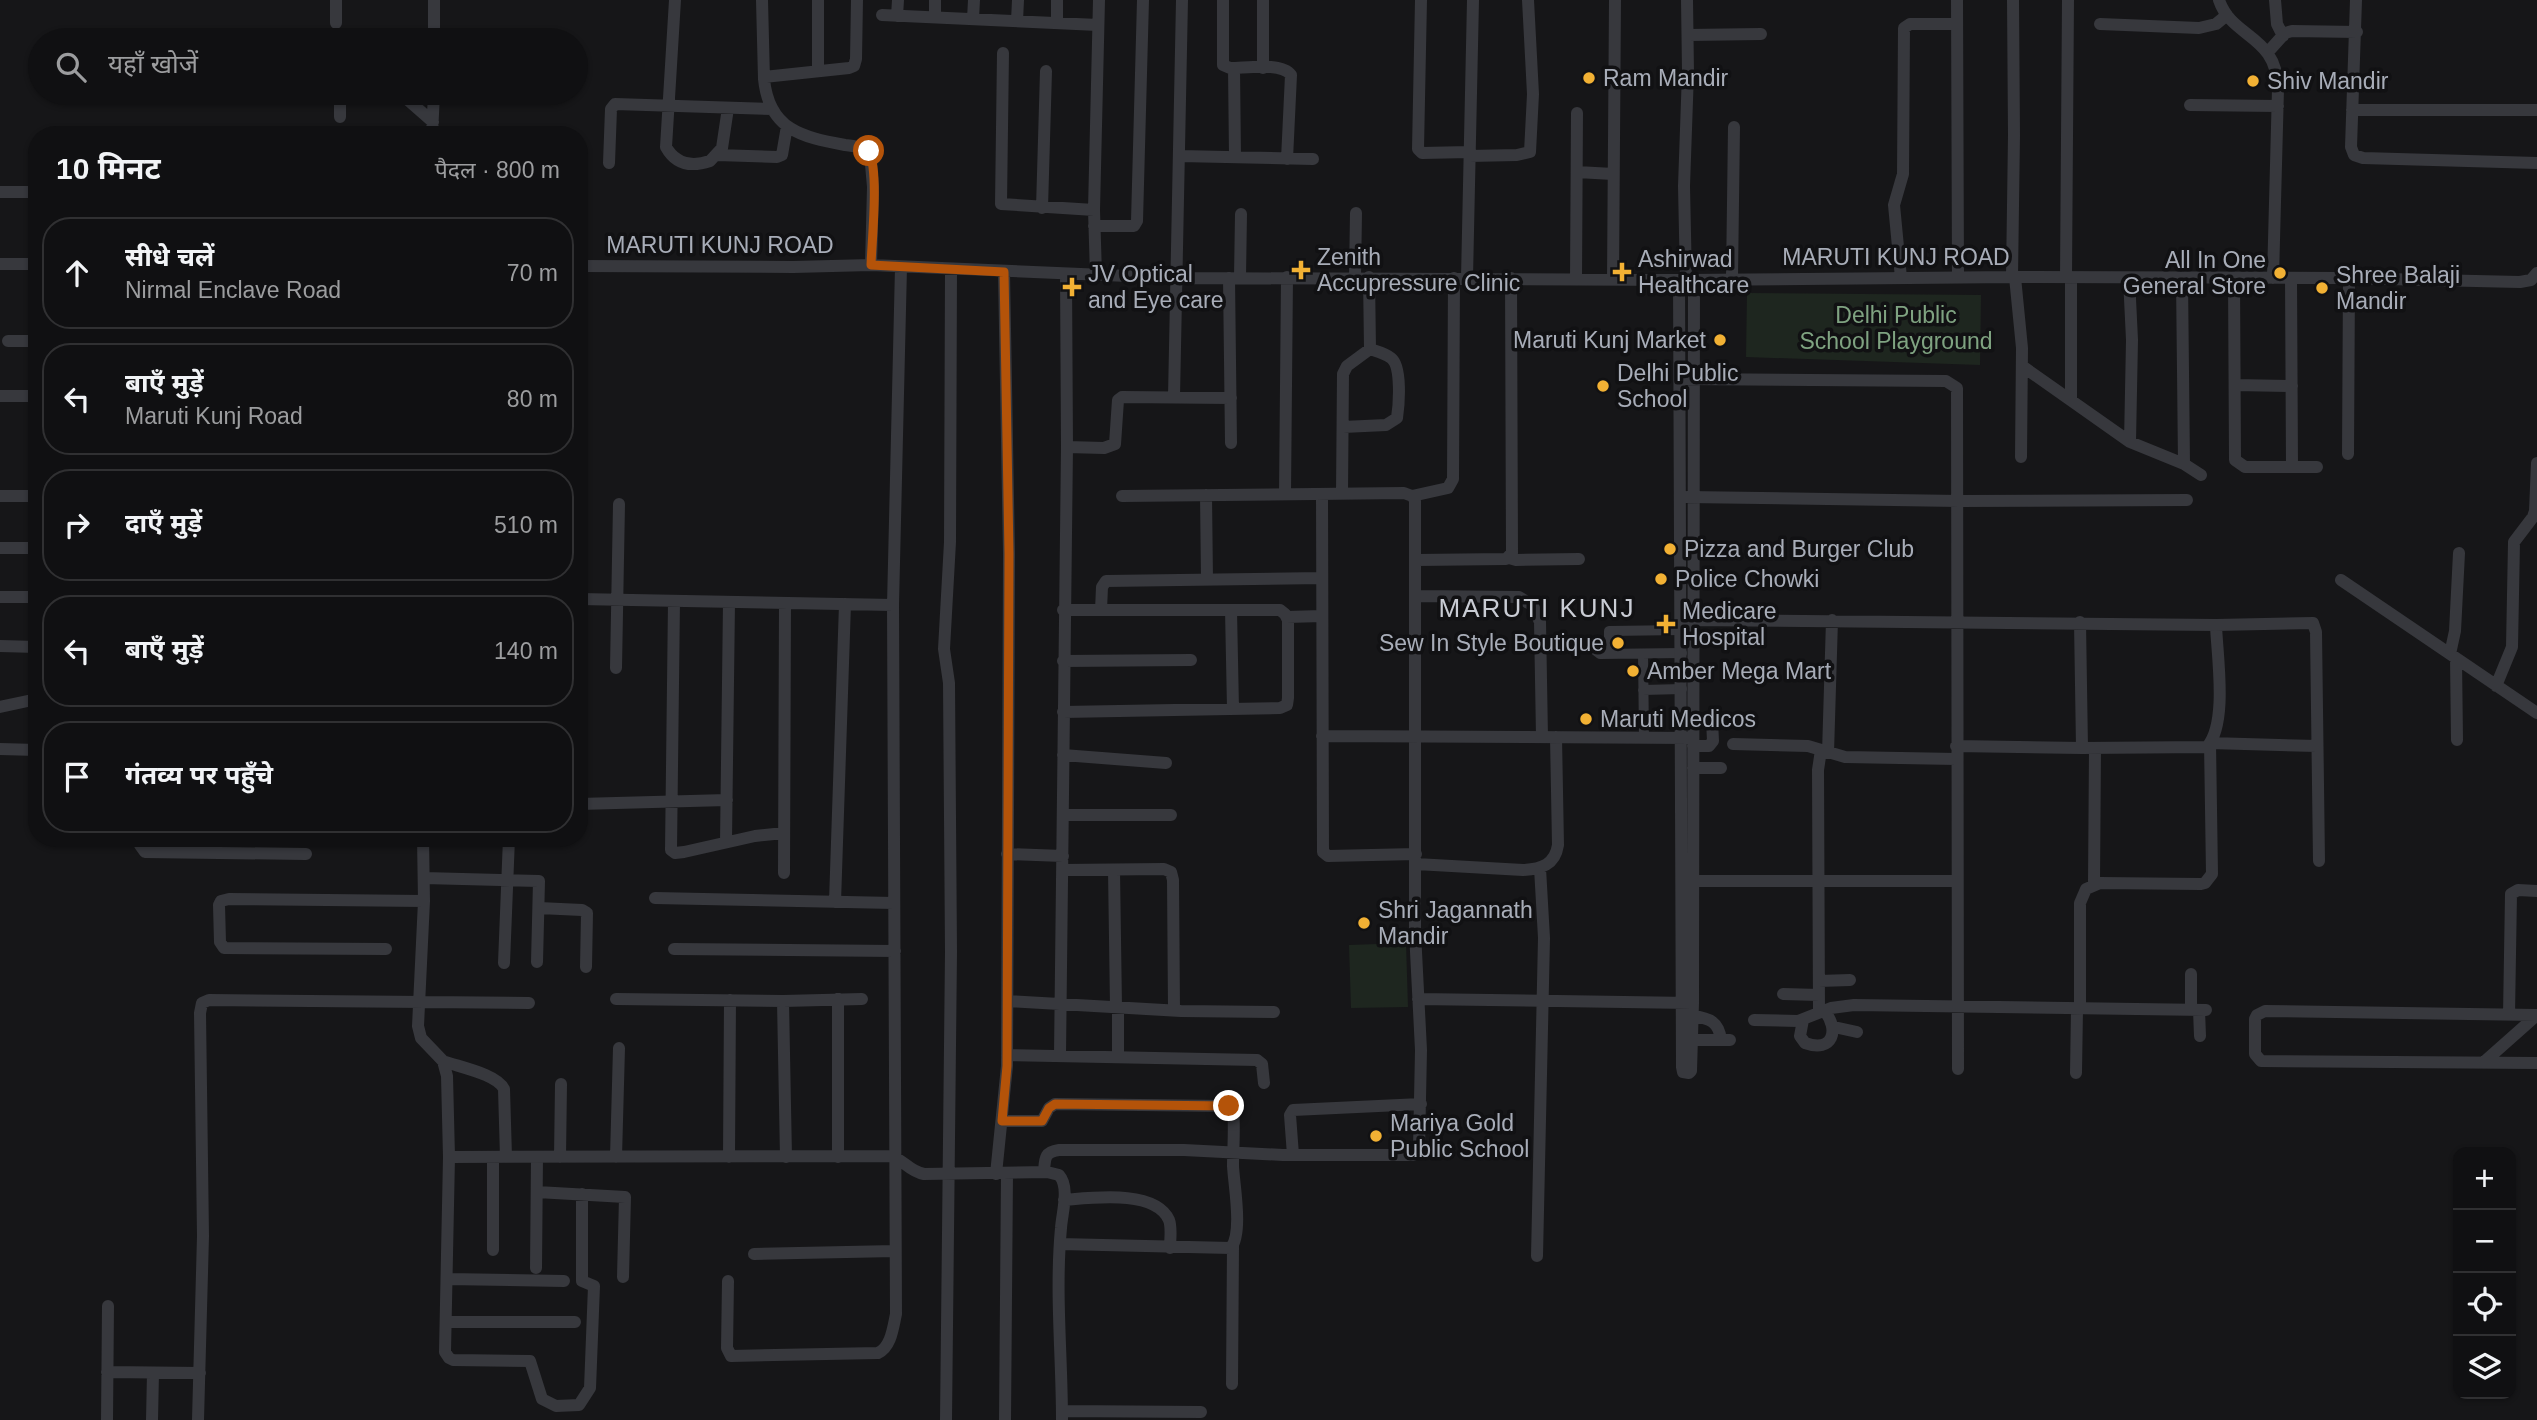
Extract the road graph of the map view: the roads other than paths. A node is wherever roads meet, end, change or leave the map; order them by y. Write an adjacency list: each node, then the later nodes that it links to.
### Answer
1 (336, 0): 34 (street)
2 (434, 0): 39 (street)
3 (674, 0): 55 (street)
4 (762, 0): 50 (street)
5 (818, 0): 48 (street)
6 (858, 0): 48 (street)
7 (898, 0): 30 (street)
8 (935, 0): 31 (street)
9 (974, 0): 32 (street)
10 (1018, 0): 33 (street)
11 (1057, 0): 35 (street)
12 (1099, 0): 38 (street)
13 (1143, 0): 83 (street)
14 (1182, 0): 69 (street)
15 (1223, 0): 46 (street)
16 (1263, 0): 47 (street)
17 (1421, 0): 67 (street)
18 (1473, 0): 67 (street)
19 (1528, 0): 67 (street)
20 (1615, 0): 76 (street)
21 (1687, 0): 41 (street)
22 (1957, 0): 36 (street)
23 (2013, 0): 98 (street)
24 (2068, 0): 99 (street)
25 (2219, 0): 29 (street)
26 (2276, 0): 43 (street)
27 (2356, 0): 40 (street)
28 (882, 15): 30 (street)
29 (2227, 15): 37 (street); 44 (street)
30 (897, 16): 31 (street)
31 (935, 17): 32 (street)
32 (973, 19): 33 (street)
33 (1017, 21): 35 (street)
34 (336, 23)
35 (1057, 23): 38 (street)
36 (1957, 24): 97 (street); 104 (street)
37 (2100, 24)
38 (1098, 25): 80 (street)
39 (434, 28)
40 (2357, 33): 43 (street); 59 (street)
41 (1688, 34): 42 (street); 114 (street)
42 (1760, 34)
43 (2283, 36): 44 (street)
44 (2268, 52): 56 (street)
45 (1003, 53): 79 (street)
46 (1234, 68): 47 (street); 70 (street)
47 (1263, 68): 71 (street)
48 (818, 71): 50 (street)
49 (1046, 71): 79 (street)
50 (764, 77): 58 (street)
51 (340, 105): 62 (street)
52 (411, 105): 63 (street)
53 (434, 105): 64 (street)
54 (2190, 105): 56 (street)
55 (668, 106): 57 (street); 68 (street); 73 (street)
56 (2278, 106): 107 (street)
57 (728, 108): 58 (street); 68 (street)
58 (772, 109): 65 (street)
59 (2353, 110): 60 (street); 74 (street)
60 (2537, 110)
61 (1577, 113): 75 (street)
62 (340, 117)
63 (430, 126)
64 (433, 126)
65 (787, 127): 68 (street); 86 (street)
66 (1734, 127): 103 (street)
67 (1469, 154): 101 (street)
68 (717, 155)
69 (1180, 156): 70 (street); 100 (street)
70 (1235, 158): 71 (street)
71 (1287, 159): 72 (street)
72 (1314, 159)
73 (609, 163)
74 (2537, 163)
75 (1577, 172): 76 (street); 110 (street)
76 (1613, 174): 113 (street)
77 (0, 192): 78 (street)
78 (28, 192)
79 (1042, 208): 80 (street)
80 (1094, 210): 83 (street)
81 (1241, 214): 93 (street)
82 (1356, 214): 95 (street)
83 (1094, 226): 92 (street)
84 (0, 264): 85 (street)
85 (28, 264)
86 (871, 265): 87 (street, MARUTI KUNJ ROAD); 88 (street, MARUTI KUNJ ROAD)
87 (588, 266)
88 (901, 267): 89 (street, MARUTI KUNJ ROAD); 168 (street)
89 (951, 270): 90 (street, MARUTI KUNJ ROAD); 314 (street)
90 (1004, 272): 91 (street, MARUTI KUNJ ROAD); 230 (street)
91 (1066, 275): 92 (street, MARUTI KUNJ ROAD); 130 (street)
92 (1096, 275): 100 (street, MARUTI KUNJ ROAD)
93 (1235, 277): 94 (street, MARUTI KUNJ ROAD); 100 (street, MARUTI KUNJ ROAD); 125 (street)
94 (1287, 277): 95 (street, MARUTI KUNJ ROAD); 138 (street)
95 (1354, 277): 96 (street, MARUTI KUNJ ROAD)
96 (1369, 277): 101 (street, MARUTI KUNJ ROAD); 117 (street)
97 (1958, 277): 98 (street, MARUTI KUNJ ROAD); 104 (street, MARUTI KUNJ ROAD)
98 (2014, 277): 99 (street, MARUTI KUNJ ROAD); 118 (street)
99 (2069, 277): 105 (street, MARUTI KUNJ ROAD); 126 (street)
100 (1175, 278): 124 (street)
101 (1461, 278): 102 (street, MARUTI KUNJ ROAD); 145 (street)
102 (1511, 278): 110 (street, MARUTI KUNJ ROAD); 153 (street)
103 (1732, 278): 104 (street, MARUTI KUNJ ROAD); 114 (street, MARUTI KUNJ ROAD)
104 (1901, 278)
105 (2129, 278): 111 (street, MARUTI KUNJ ROAD); 128 (street)
106 (2234, 278): 107 (street, MARUTI KUNJ ROAD); 111 (street, MARUTI KUNJ ROAD); 120 (street)
107 (2273, 278): 108 (street, MARUTI KUNJ ROAD)
108 (2291, 278): 109 (street, MARUTI KUNJ ROAD); 121 (street)
109 (2349, 278): 112 (street, MARUTI KUNJ ROAD); 131 (street)
110 (1576, 279): 113 (street, MARUTI KUNJ ROAD)
111 (2182, 279): 134 (street)
112 (2535, 279)
113 (1613, 280): 114 (street, MARUTI KUNJ ROAD)
114 (1686, 280): 119 (street)
115 (8, 341): 116 (street)
116 (28, 341)
117 (1370, 349): 127 (street); 127 (street)
118 (2022, 366): 126 (street); 132 (street)
119 (1687, 379): 146 (street); 148 (street)
120 (2235, 385): 121 (street); 135 (street)
121 (2292, 386): 135 (street)
122 (0, 396): 123 (street)
123 (28, 396)
124 (1174, 397): 125 (street); 130 (street)
125 (1231, 398): 129 (street)
126 (2071, 398): 128 (street)
127 (1343, 426): 140 (street)
128 (2130, 442): 134 (street)
129 (1231, 443)
130 (1067, 447): 169 (street)
131 (2348, 454)
132 (2021, 457)
133 (2537, 463): 189 (street)
134 (2184, 464): 137 (street)
135 (2292, 467): 136 (street)
136 (2317, 467)
137 (2201, 475)
138 (1285, 494): 139 (street); 141 (street)
139 (1322, 494): 140 (street); 156 (street)
140 (1342, 494): 145 (street)
141 (1206, 495): 144 (street); 157 (street)
142 (0, 496): 143 (street)
143 (28, 496)
144 (1122, 496)
145 (1412, 496): 155 (street)
146 (1688, 497): 148 (street); 177 (street)
147 (2187, 500): 148 (street)
148 (1959, 501): 175 (street)
149 (619, 504): 163 (street)
150 (0, 548): 151 (street)
151 (28, 548)
152 (2459, 553): 185 (street)
153 (1509, 558): 154 (street); 155 (street)
154 (1578, 559)
155 (1417, 560): 159 (street)
156 (1322, 578): 157 (street); 172 (street)
157 (1207, 580): 170 (street)
158 (2341, 580): 185 (street)
159 (1417, 596): 198 (street); 200 (street)
160 (0, 597): 161 (street)
161 (28, 597)
162 (588, 599): 163 (street)
163 (617, 600): 164 (street); 188 (street)
164 (674, 601): 165 (street); 217 (street)
165 (729, 602): 166 (street); 218 (street)
166 (785, 603): 167 (street); 222 (street)
167 (845, 604): 168 (street); 247 (street)
168 (893, 605): 248 (street)
169 (1063, 610): 170 (street); 187 (street)
170 (1101, 610): 171 (street)
171 (1231, 610): 173 (street); 194 (street)
172 (1322, 616): 173 (street); 199 (street)
173 (1287, 617): 194 (street)
174 (1832, 620): 175 (street); 177 (street); 211 (street)
175 (1958, 621): 176 (street); 212 (street)
176 (2080, 622): 178 (street); 208 (street)
177 (1686, 623): 182 (street); 183 (street); 197 (street)
178 (2216, 625): 205 (street); 207 (street)
179 (0, 646): 180 (street)
180 (28, 647)
181 (1567, 647): 183 (street)
182 (1682, 653): 184 (street); 190 (street)
183 (1609, 654): 184 (street)
184 (1643, 654): 191 (street)
185 (2453, 656): 189 (street); 204 (street)
186 (1191, 660): 187 (street)
187 (1063, 661): 195 (street)
188 (616, 668)
189 (2496, 686): 196 (street)
190 (1682, 689): 191 (street); 203 (street)
191 (1643, 690): 202 (street)
192 (28, 701): 193 (street)
193 (0, 707)
194 (1233, 709): 195 (street)
195 (1063, 712): 213 (street)
196 (2537, 713)
197 (1693, 719): 203 (street); 203 (street)
198 (1415, 735): 199 (street); 200 (street); 232 (street)
199 (1322, 736): 232 (street)
200 (1542, 737): 201 (street)
201 (1556, 737): 202 (street); 234 (street)
202 (1644, 737): 203 (street)
203 (1689, 740): 215 (street); 240 (street)
204 (2457, 740)
205 (2210, 743): 207 (street); 208 (street); 243 (street)
206 (1733, 744): 211 (street)
207 (2317, 746): 233 (street)
208 (2088, 748): 212 (street); 243 (street)
209 (0, 749): 210 (street)
210 (28, 750)
211 (1825, 751): 212 (street); 241 (street)
212 (1956, 752): 242 (street)
213 (1063, 755): 214 (street); 220 (street)
214 (1166, 763)
215 (1693, 768): 216 (street); 240 (street)
216 (1721, 768)
217 (672, 800): 218 (street); 219 (street); 223 (street)
218 (727, 800): 223 (street)
219 (588, 804)
220 (1063, 815): 221 (street); 231 (street)
221 (1171, 815)
222 (784, 833): 223 (street); 237 (street)
223 (726, 842)
224 (141, 847): 228 (street)
225 (212, 847): 228 (street)
226 (423, 847): 238 (street)
227 (508, 847): 239 (street)
228 (212, 853): 229 (street)
229 (306, 854)
230 (1007, 855): 231 (street); 268 (street)
231 (1063, 856): 235 (street)
232 (1416, 859): 234 (street); 264 (street)
233 (2319, 862)
234 (1540, 868): 269 (street)
235 (1063, 870): 236 (street); 271 (street)
236 (1114, 870): 272 (street); 276 (street)
237 (783, 873)
238 (424, 878): 239 (street); 246 (street)
239 (505, 881): 249 (street); 254 (street)
240 (1687, 881): 241 (street); 273 (street)
241 (1819, 881): 242 (street); 258 (street)
242 (1957, 881): 274 (street)
243 (2094, 884): 275 (street)
244 (2537, 891): 280 (street)
245 (655, 898): 247 (street)
246 (424, 901): 250 (street); 266 (street)
247 (835, 902): 248 (street)
248 (894, 903): 252 (street)
249 (539, 908): 253 (street); 255 (street)
250 (386, 949)
251 (674, 949): 252 (street)
252 (895, 951): 311 (street)
253 (537, 962)
254 (504, 963)
255 (586, 967)
256 (2191, 974): 277 (street)
257 (1850, 980): 258 (street)
258 (1819, 981): 260 (street)
259 (1783, 994): 260 (street)
260 (1819, 995): 278 (street)
261 (616, 999): 265 (street)
262 (838, 999): 263 (street); 267 (street); 310 (street)
263 (862, 999)
264 (1418, 999): 269 (street); 299 (street)
265 (730, 1000): 267 (street); 308 (street)
266 (419, 1001): 270 (street); 292 (street); 335 (street)
267 (783, 1001): 309 (street)
268 (1008, 1001): 271 (street); 289 (street)
269 (1543, 1002): 273 (street); 324 (street)
270 (529, 1003)
271 (1060, 1003): 272 (street); 290 (street)
272 (1117, 1007): 276 (street); 291 (street)
273 (1689, 1007): 287 (street); 287 (street); 287 (street)
274 (1957, 1007): 275 (street); 278 (street); 295 (street)
275 (2078, 1009): 277 (street); 296 (street)
276 (1174, 1010): 279 (street)
277 (2199, 1010): 286 (street)
278 (1821, 1011): 283 (street); 284 (street)
279 (1274, 1012)
280 (2509, 1015): 281 (street); 293 (street)
281 (2537, 1015): 293 (street)
282 (1754, 1020): 283 (street)
283 (1802, 1020): 284 (street)
284 (1834, 1027): 285 (street)
285 (1857, 1032)
286 (2200, 1036)
287 (1692, 1040)
288 (619, 1048): 307 (street)
289 (1007, 1055): 290 (street); 300 (street)
290 (1060, 1055): 291 (street)
291 (1118, 1056): 297 (street)
292 (443, 1061): 303 (street); 304 (street)
293 (2484, 1062): 294 (street)
294 (2537, 1063)
295 (1958, 1069)
296 (2076, 1073)
297 (1264, 1083)
298 (561, 1084): 306 (street)
299 (1421, 1104): 302 (street); 302 (street)
300 (1002, 1121): 301 (street); 313 (street)
301 (1233, 1153): 302 (street); 312 (street); 319 (street)
302 (1293, 1155)
303 (449, 1157): 304 (street); 327 (street)
304 (499, 1157): 305 (street); 321 (street)
305 (537, 1157): 306 (street); 315 (street)
306 (560, 1157): 307 (street)
307 (616, 1157): 308 (street)
308 (729, 1157): 309 (street)
309 (786, 1157): 310 (street)
310 (838, 1157): 311 (street)
311 (895, 1157): 314 (street); 322 (street)
312 (1044, 1172): 313 (street); 317 (street)
313 (1002, 1174): 314 (street); 343 (street)
314 (949, 1175): 342 (street)
315 (537, 1192): 316 (street); 325 (street)
316 (582, 1195): 326 (street); 331 (street)
317 (1064, 1200): 318 (street); 320 (street)
318 (1060, 1244): 320 (street); 338 (street)
319 (1233, 1247): 320 (street); 336 (street)
320 (1170, 1248)
321 (493, 1251)
322 (895, 1251): 323 (street); 329 (street)
323 (754, 1254)
324 (1537, 1256)
325 (536, 1268)
326 (623, 1277)
327 (447, 1279): 328 (street); 331 (street)
328 (564, 1280)
329 (728, 1282)
330 (108, 1306): 333 (street)
331 (446, 1322): 332 (street)
332 (575, 1322)
333 (107, 1372): 334 (street); 339 (street)
334 (153, 1373): 335 (street); 340 (street)
335 (200, 1373): 341 (street)
336 (1232, 1384)
337 (1201, 1412): 338 (street)
338 (1062, 1415)
339 (107, 1420)
340 (152, 1420)
341 (198, 1420)
342 (946, 1420)
343 (1005, 1420)

